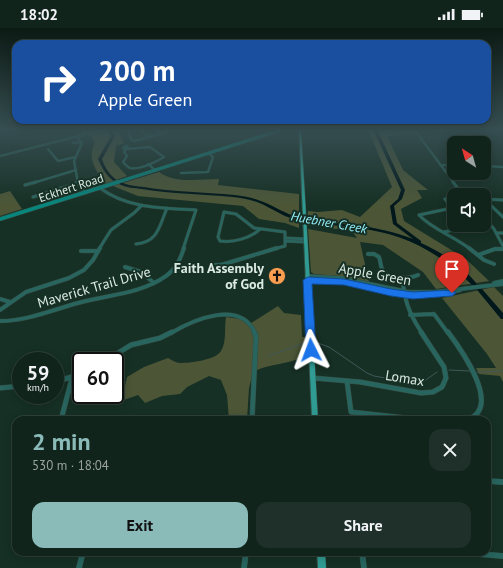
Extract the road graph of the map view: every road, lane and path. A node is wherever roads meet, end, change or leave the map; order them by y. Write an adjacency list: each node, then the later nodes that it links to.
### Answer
1 (52, 154): 9 (street)
2 (76, 154): 9 (street)
3 (125, 154): 10 (street)
4 (160, 154): 10 (street)
5 (204, 154): 16 (main road, Eckhert Road)
6 (210, 154): 17 (street)
7 (301, 154): 41 (main road)
8 (432, 154): 11 (street)
9 (75, 157): 15 (street)
10 (148, 164): 16 (street)
11 (440, 165): 12 (street); 21 (street)
12 (447, 165)
13 (491, 166): 14 (street)
14 (503, 167)
15 (76, 170): 18 (street); 19 (street)
16 (155, 170): 20 (main road, Eckhert Road)
17 (181, 173)
18 (78, 183): 22 (street); 23 (street)
19 (25, 185)
20 (100, 188): 22 (main road, Eckhert Road); 26 (street)
21 (458, 188)
22 (85, 193): 33 (main road, Eckhert Road)
23 (32, 197)
24 (445, 199): 37 (street)
25 (491, 199): 27 (street)
26 (118, 200): 28 (street); 29 (street)
27 (503, 200)
28 (114, 203)
29 (142, 205): 31 (street); 46 (street)
30 (491, 205): 32 (street)
31 (167, 208): 42 (street); 56 (street, Maverick Trail Drive)
32 (503, 216)
33 (0, 219)
34 (491, 226): 38 (street)
35 (260, 229): 35 (street); 40 (street)
36 (447, 231): 37 (street)
37 (444, 232): 48 (street)
38 (497, 233): 39 (street); 43 (street)
39 (503, 234)
40 (285, 239): 41 (street); 50 (street)
41 (305, 240): 54 (main road)
42 (136, 244)
43 (503, 246)
44 (503, 249): 48 (street)
45 (81, 251): 46 (street)
46 (97, 251): 61 (street)
47 (368, 254): 53 (street)
48 (478, 255): 49 (street)
49 (494, 264)
50 (214, 265)
51 (125, 267): 56 (street)
52 (418, 275): 53 (street)
53 (402, 277): 59 (street, Lomax)
54 (307, 278): 59 (street, Apple Green); 67 (main road)
55 (503, 281): 57 (street, Apple Green)
56 (154, 283): 64 (street, Maverick Trail Drive)
57 (491, 284): 58 (street, Apple Green); 59 (street, Apple Green)
58 (503, 284)
59 (403, 293): 63 (street, Lomax)
60 (0, 299): 61 (street)
61 (10, 302): 62 (street)
62 (0, 310)
63 (410, 315): 69 (street, Lomax); 76 (street)
64 (0, 321)
65 (120, 352): 73 (street)
66 (72, 378): 68 (street); 72 (street)
67 (313, 378): 69 (street, Lomax); 74 (main road)
68 (64, 380)
69 (347, 381): 75 (street)
70 (12, 387): 71 (street)
71 (0, 388)
72 (62, 416)
73 (252, 416)
74 (315, 416)
75 (388, 416)
76 (474, 416)
77 (491, 481): 78 (street)
78 (503, 482)
79 (491, 555): 84 (street)
80 (82, 556): 85 (street)
81 (246, 556): 86 (street)
82 (321, 556): 87 (main road)
83 (362, 556): 88 (street)
84 (503, 556)
85 (79, 568)
86 (244, 568)
87 (322, 568)
88 (364, 568)

